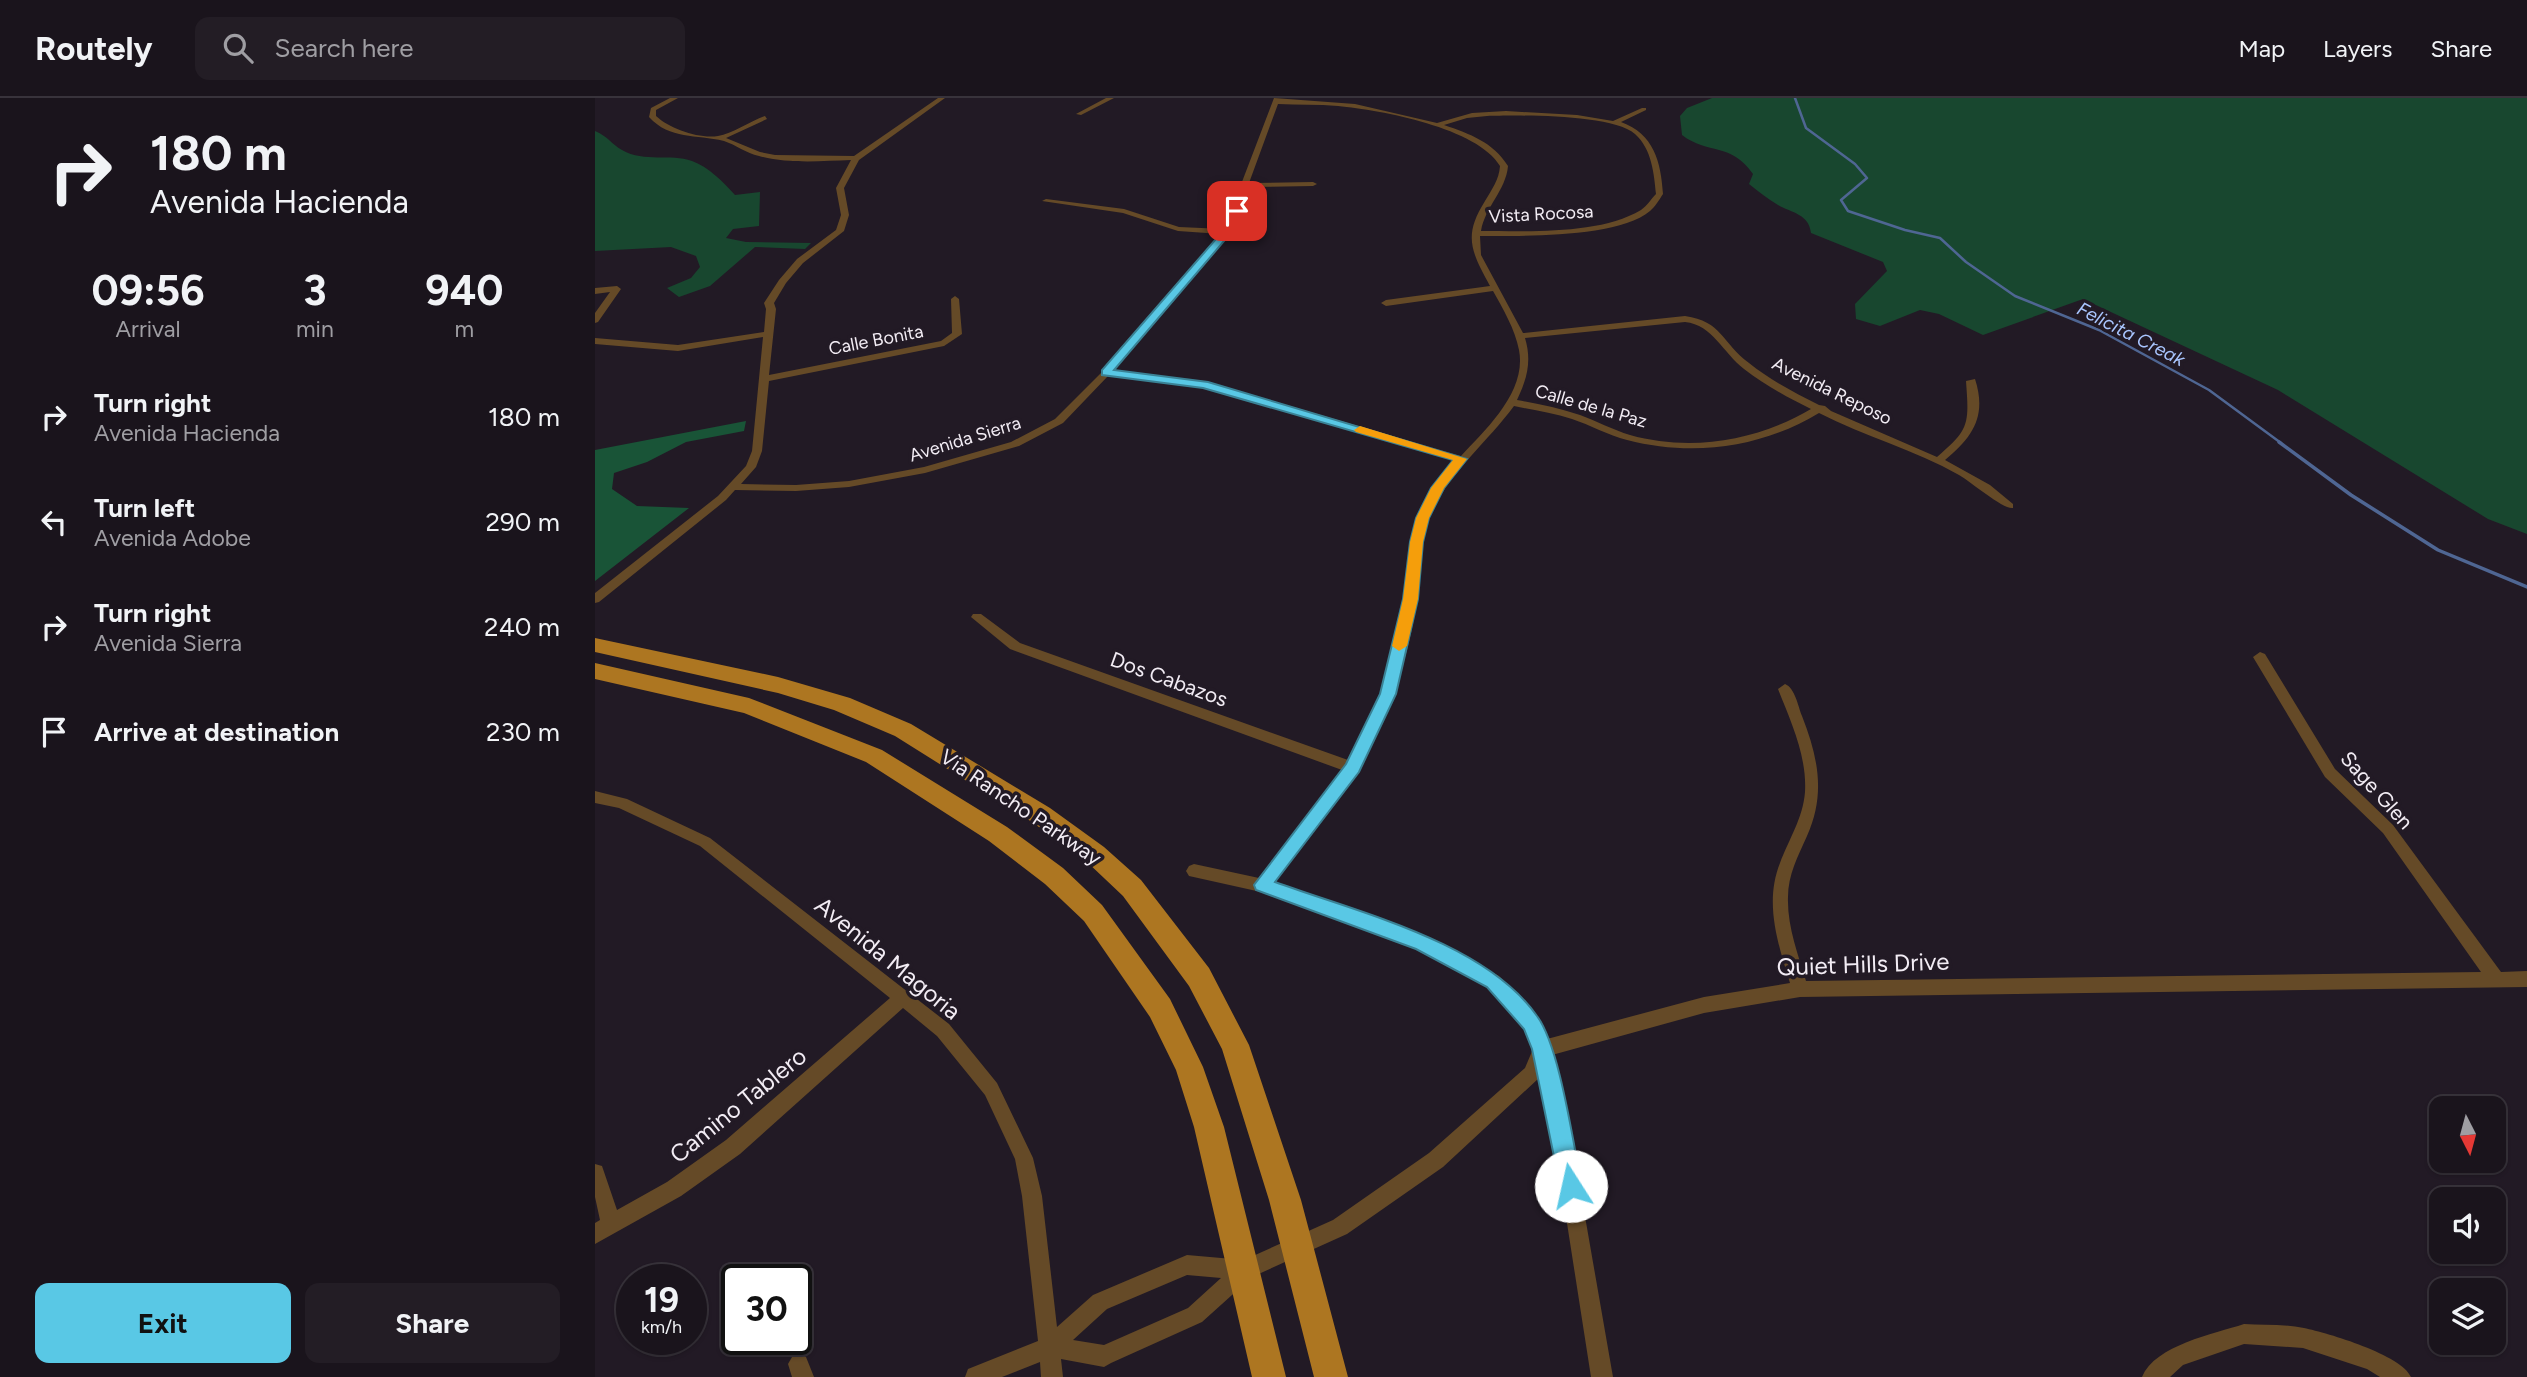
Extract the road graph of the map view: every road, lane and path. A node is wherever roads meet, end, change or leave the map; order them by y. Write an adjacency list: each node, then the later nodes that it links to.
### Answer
1 (675, 98): 10 (street)
2 (942, 98): 11 (street)
3 (1111, 98): 6 (street)
4 (1276, 100): 9 (street); 13 (street, Avenida Sierra)
5 (1644, 109): 8 (street)
6 (1079, 114)
7 (765, 118): 10 (street)
8 (1616, 122): 9 (street, Vista Rocosa); 16 (street, Vista Rocosa)
9 (1436, 126): 16 (street)
10 (720, 138): 11 (street)
11 (856, 158): 22 (street)
12 (1313, 184): 13 (street)
13 (1245, 185): 15 (street, Avenida Sierra)
14 (1046, 201): 15 (street)
15 (1227, 232): 25 (street, Avenida Sierra)
16 (1474, 233): 17 (street)
17 (1495, 288): 20 (street); 23 (street)
18 (595, 291): 21 (street)
19 (955, 299): 26 (street, Calle Bonita)
20 (1386, 303)
21 (595, 320)
22 (767, 334): 24 (street); 26 (street)
23 (1520, 336): 28 (street); 29 (street, Avenida Reposo)
24 (595, 341)
25 (1106, 373): 30 (street); 32 (street, Avenida Sierra)
26 (763, 379): 32 (street)
27 (1971, 382): 31 (street)
28 (1511, 402): 29 (street, Calle de la Paz); 30 (street)
29 (1821, 408): 31 (street, Avenida Reposo)
30 (1461, 459): 40 (street)
31 (1938, 461): 33 (street, Avenida Reposo)
32 (734, 486): 34 (street)
33 (2010, 506)
34 (595, 599)
35 (978, 617): 40 (street, Dos Cabazos)
36 (595, 645): 51 (main road, Via Rancho Parkway)
37 (2260, 657): 44 (street, Sage Glen)
38 (595, 671): 52 (main road, Via Rancho Parkway)
39 (1785, 689): 46 (street)
40 (1353, 768): 43 (street)
41 (595, 797): 47 (street, Avenida Magoria)
42 (1194, 871): 43 (street)
43 (1262, 885): 48 (street)
44 (2496, 979): 45 (street, Quiet Hills Drive); 46 (street, Quiet Hills Drive)
45 (2527, 979)
46 (1800, 989): 48 (street, Quiet Hills Drive)
47 (901, 999): 50 (street, Camino Tablero); 53 (street, Avenida Magoria)
48 (1542, 1049): 51 (street); 58 (street)
49 (595, 1173): 50 (street)
50 (603, 1230)
51 (1297, 1248): 52 (street); 57 (main road, Via Rancho Parkway)
52 (1245, 1270): 53 (street); 53 (street); 56 (main road, Via Rancho Parkway)
53 (1050, 1347): 54 (street); 55 (street, Avenida Magoria)
54 (976, 1377)
55 (1052, 1377)
56 (1269, 1377)
57 (1331, 1377)
58 (1602, 1377)
59 (2153, 1377): 60 (street)
60 (2400, 1377)

